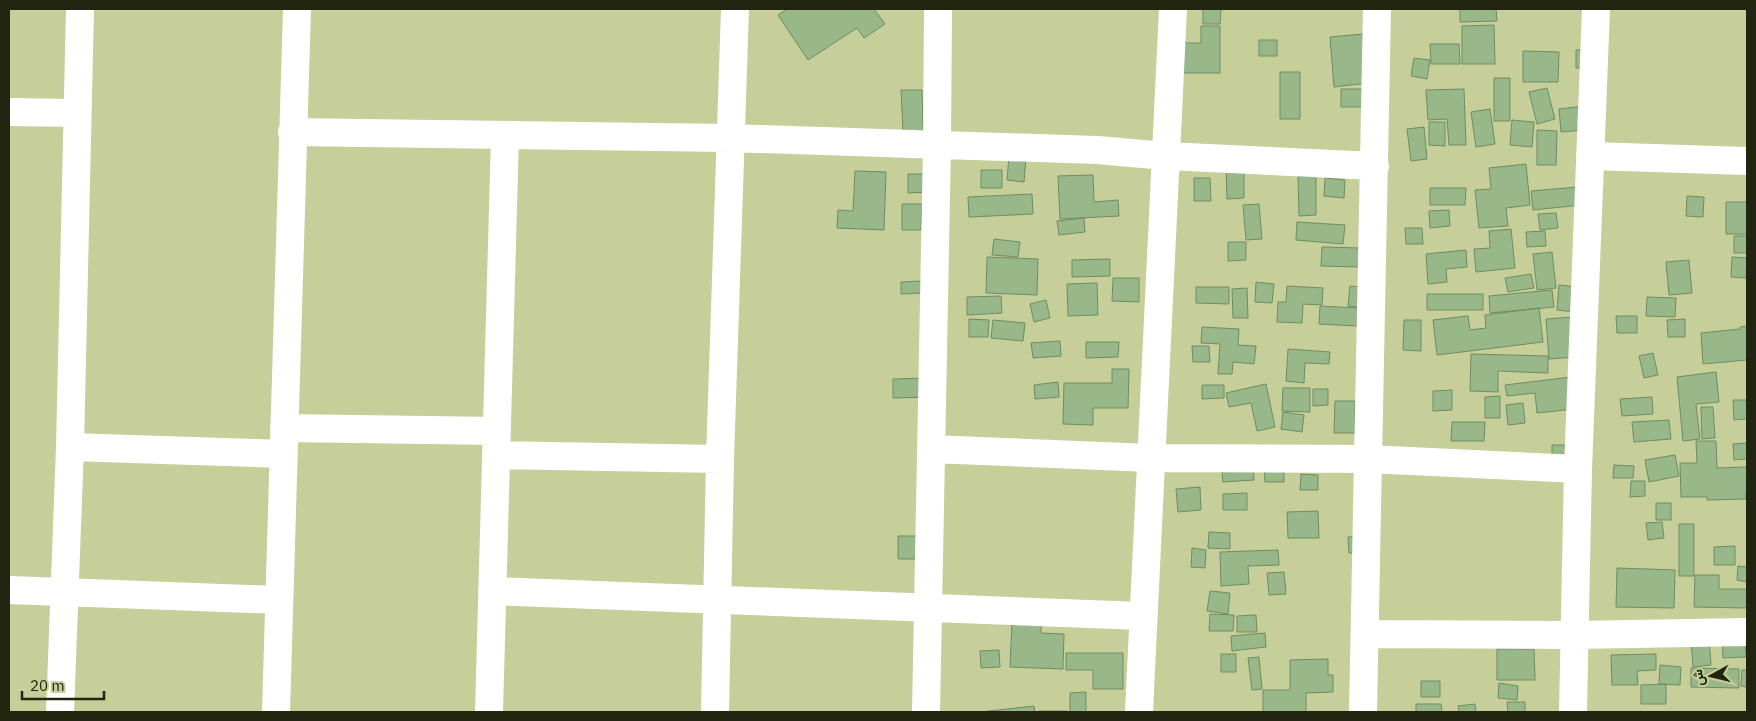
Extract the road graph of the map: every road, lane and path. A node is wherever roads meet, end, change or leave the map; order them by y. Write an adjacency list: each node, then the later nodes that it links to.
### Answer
1 (80, 9): 9 (street)
2 (297, 9): 10 (street)
3 (735, 9): 12 (street)
4 (938, 9): 13 (street)
5 (1173, 9): 14 (street)
6 (1377, 9): 17 (street)
7 (1596, 9): 15 (street)
8 (9, 112): 9 (street)
9 (76, 113): 20 (street)
10 (292, 132): 11 (street); 18 (street)
11 (505, 136): 12 (street); 19 (street)
12 (729, 138): 13 (street); 23 (street)
13 (937, 146): 14 (street); 21 (street)
14 (1166, 156): 17 (street); 22 (street)
15 (1590, 156): 16 (street); 25 (street)
16 (1747, 161)
17 (1376, 166): 24 (street)
18 (283, 441): 19 (street); 20 (street); 30 (street)
19 (497, 443): 23 (street); 27 (street)
20 (70, 447): 28 (street)
21 (932, 449): 22 (street); 31 (street)
22 (1151, 458): 24 (street); 32 (street)
23 (720, 459): 29 (street)
24 (1368, 459): 25 (street); 34 (street)
25 (1578, 469): 35 (street)
26 (9, 590): 28 (street)
27 (492, 591): 29 (street); 38 (street)
28 (63, 592): 30 (street); 36 (street)
29 (716, 599): 31 (street); 39 (street)
30 (279, 600): 37 (street)
31 (928, 608): 32 (street); 40 (street)
32 (1142, 616): 41 (street)
33 (1747, 632): 35 (street)
34 (1365, 634): 35 (street); 42 (street)
35 (1575, 635): 43 (street)
36 (60, 712)
37 (276, 712)
38 (489, 712)
39 (715, 712)
40 (926, 712)
41 (1139, 712)
42 (1363, 712)
43 (1573, 712)

